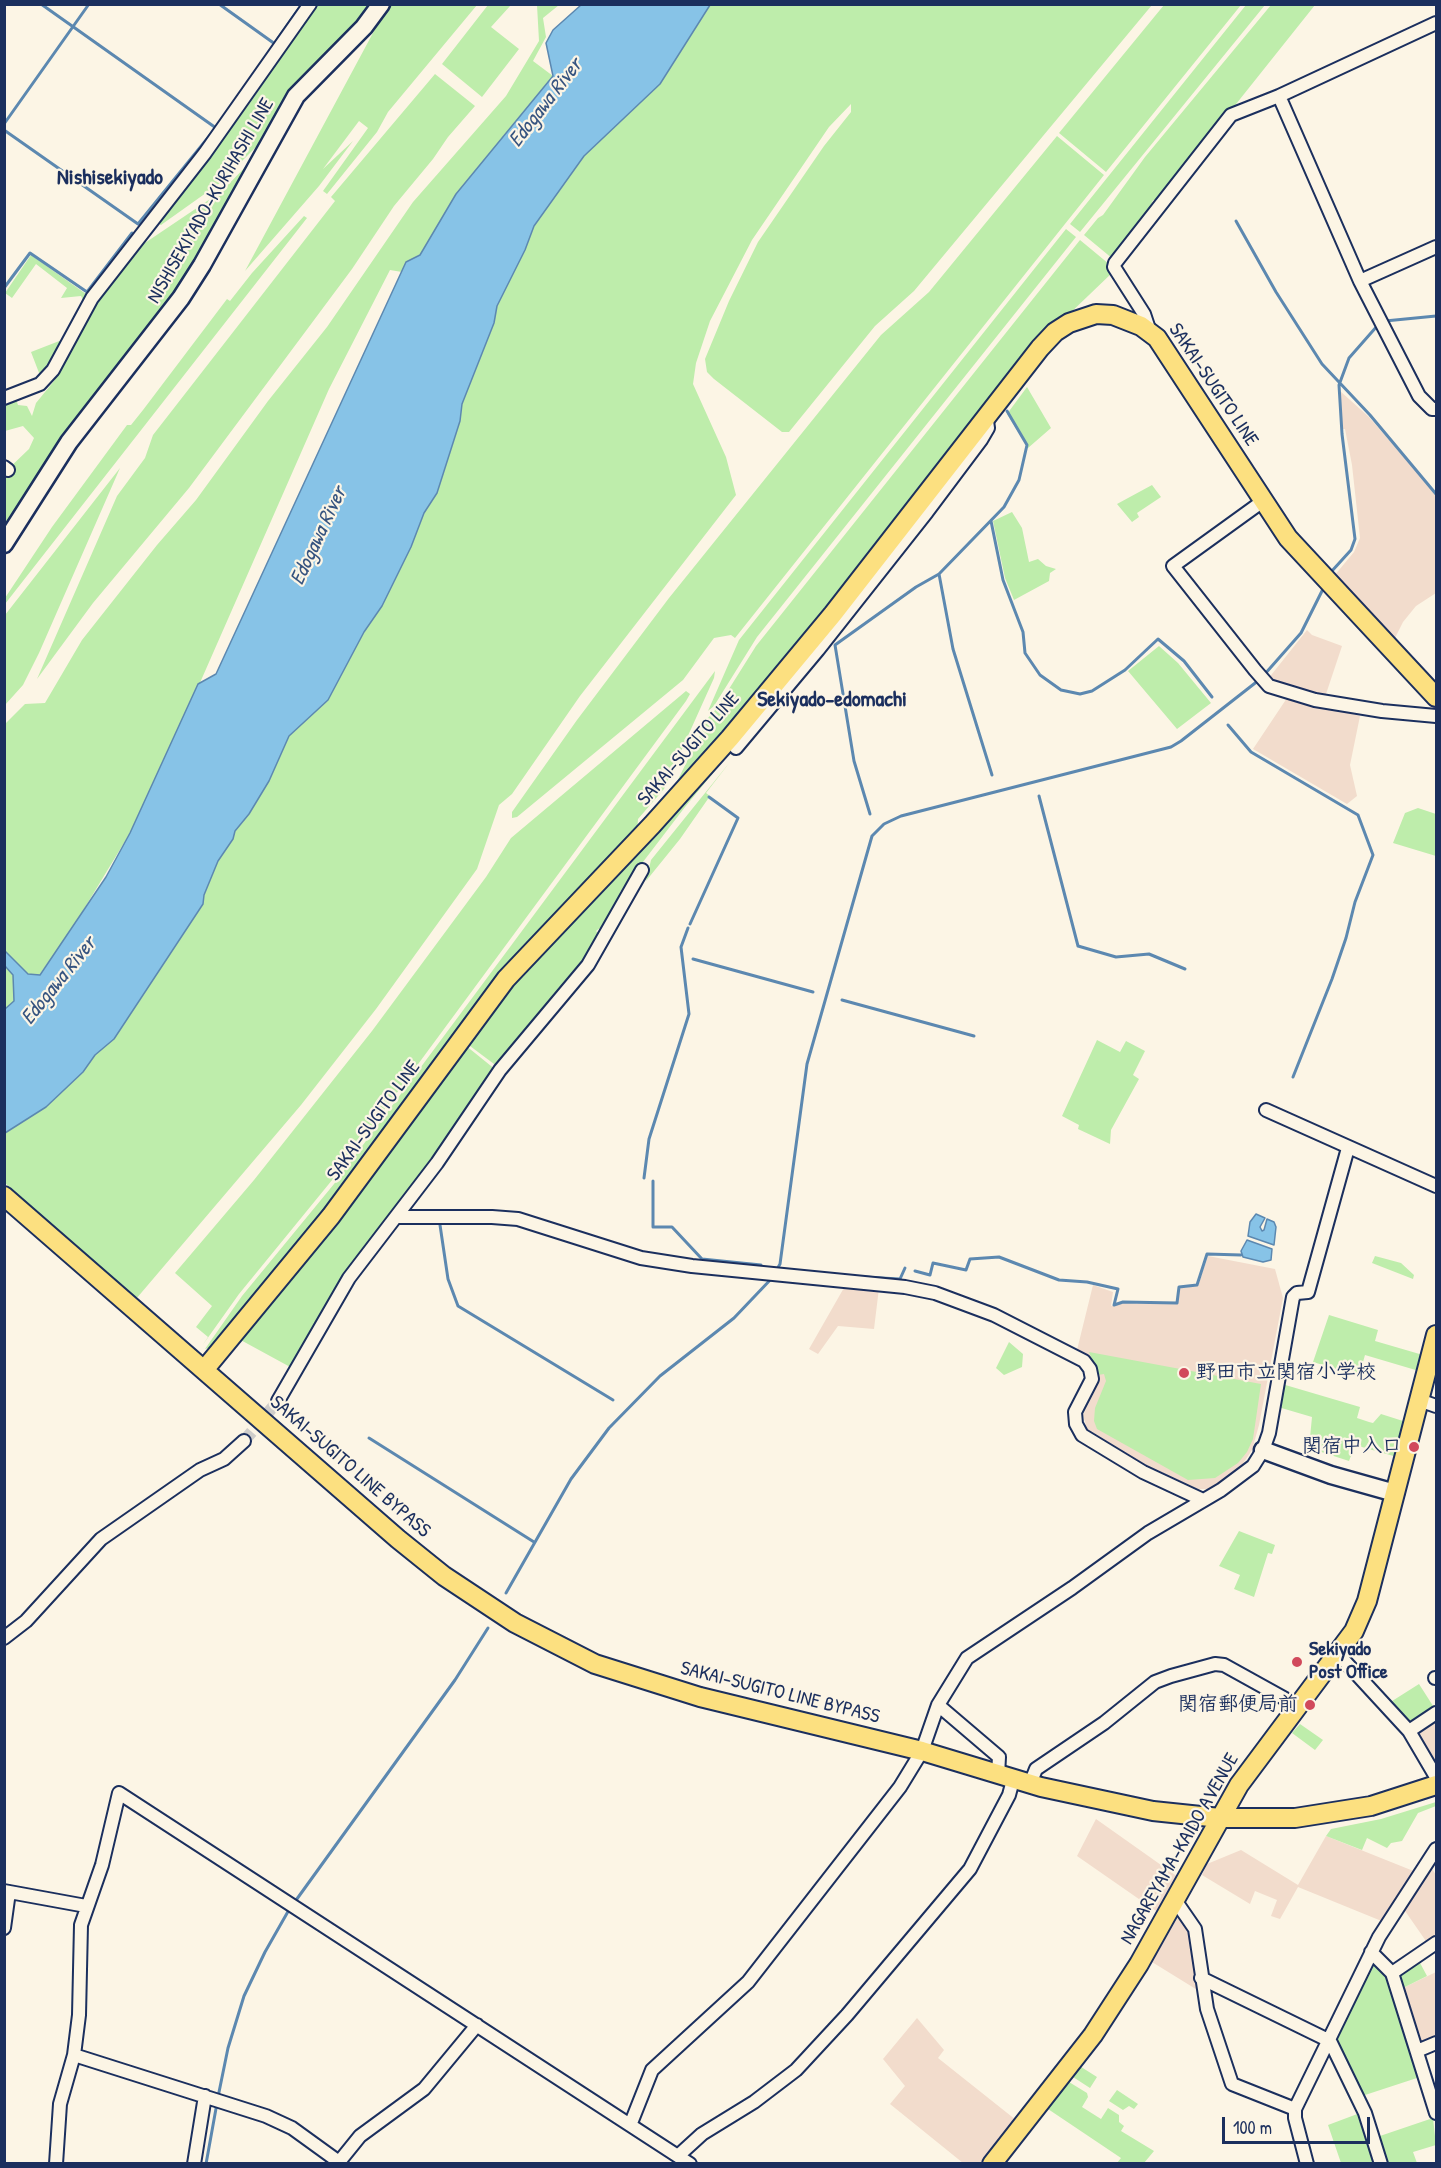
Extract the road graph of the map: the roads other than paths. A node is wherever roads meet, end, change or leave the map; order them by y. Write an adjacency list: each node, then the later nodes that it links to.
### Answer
1 (310, 4): 8 (street)
2 (381, 4): 12 (main road, NISHISEKIYADO-KURIHASHI LINE)
3 (1437, 23): 4 (street)
4 (1279, 96): 6 (street); 7 (street)
5 (1437, 248): 6 (street)
6 (1360, 281): 9 (street)
7 (1150, 332): 10 (main road, SAKAI-SUGITO LINE); 11 (main road, SAKAI-SUGITO LINE)
8 (4, 398)
9 (1437, 409)
10 (986, 417): 15 (street); 23 (main road, SAKAI-SUGITO LINE)
11 (1263, 501): 13 (main road, SAKAI-SUGITO LINE); 14 (street)
12 (4, 544)
13 (1437, 697)
14 (1437, 717)
15 (736, 748)
16 (642, 870): 21 (street)
17 (1266, 1110): 18 (street)
18 (1348, 1148): 19 (street); 27 (street)
19 (1437, 1186)
20 (4, 1196): 23 (main road)
21 (397, 1217): 24 (street); 29 (street)
22 (1437, 1335): 25 (main road, NAGAREYAMA-KAIDO AVENUE)
23 (204, 1370): 36 (main road, SAKAI-SUGITO LINE BYPASS)
24 (278, 1401)
25 (1428, 1403): 28 (main road, NAGAREYAMA-KAIDO AVENUE)
26 (244, 1441): 30 (street)
27 (1263, 1450): 28 (main road); 29 (street)
28 (1395, 1493): 31 (main road, NAGAREYAMA-KAIDO AVENUE)
29 (1203, 1500): 32 (street)
30 (4, 1638)
31 (1339, 1655): 33 (main road, NAGAREYAMA-KAIDO AVENUE); 35 (street)
32 (938, 1706): 36 (street); 38 (street)
33 (1298, 1706): 38 (street); 40 (main road, NAGAREYAMA-KAIDO AVENUE)
34 (1437, 1713): 35 (street)
35 (1409, 1731): 37 (street)
36 (922, 1751): 38 (main road, SAKAI-SUGITO LINE BYPASS); 58 (street)
37 (1437, 1777)
38 (1014, 1779): 40 (main road, SAKAI-SUGITO LINE BYPASS); 59 (street)
39 (1437, 1785): 40 (main road, SAKAI-SUGITO LINE BYPASS)
40 (1220, 1818): 43 (main road, NAGAREYAMA-KAIDO AVENUE)
41 (1437, 1849): 47 (street)
42 (7, 1891): 44 (street); 45 (street)
43 (1175, 1900): 49 (street); 63 (main road, NAGAREYAMA-KAIDO AVENUE)
44 (86, 1906): 50 (street); 54 (street)
45 (4, 1928)
46 (1437, 1943): 48 (street)
47 (1371, 1952): 48 (street); 51 (street)
48 (1392, 1973): 53 (street)
49 (1201, 1978): 51 (street); 56 (street)
50 (477, 2025): 55 (street); 58 (street)
51 (1330, 2041): 56 (street); 65 (street)
52 (1437, 2043): 53 (street)
53 (1417, 2052): 57 (street)
54 (74, 2055): 55 (street); 60 (street)
55 (208, 2098): 61 (street)
56 (1295, 2109): 64 (street)
57 (1437, 2113)
58 (631, 2123): 59 (street)
59 (679, 2155): 62 (street)
60 (56, 2163)
61 (194, 2163)
62 (690, 2163)
63 (992, 2163)
64 (1307, 2163)
65 (1381, 2163)

